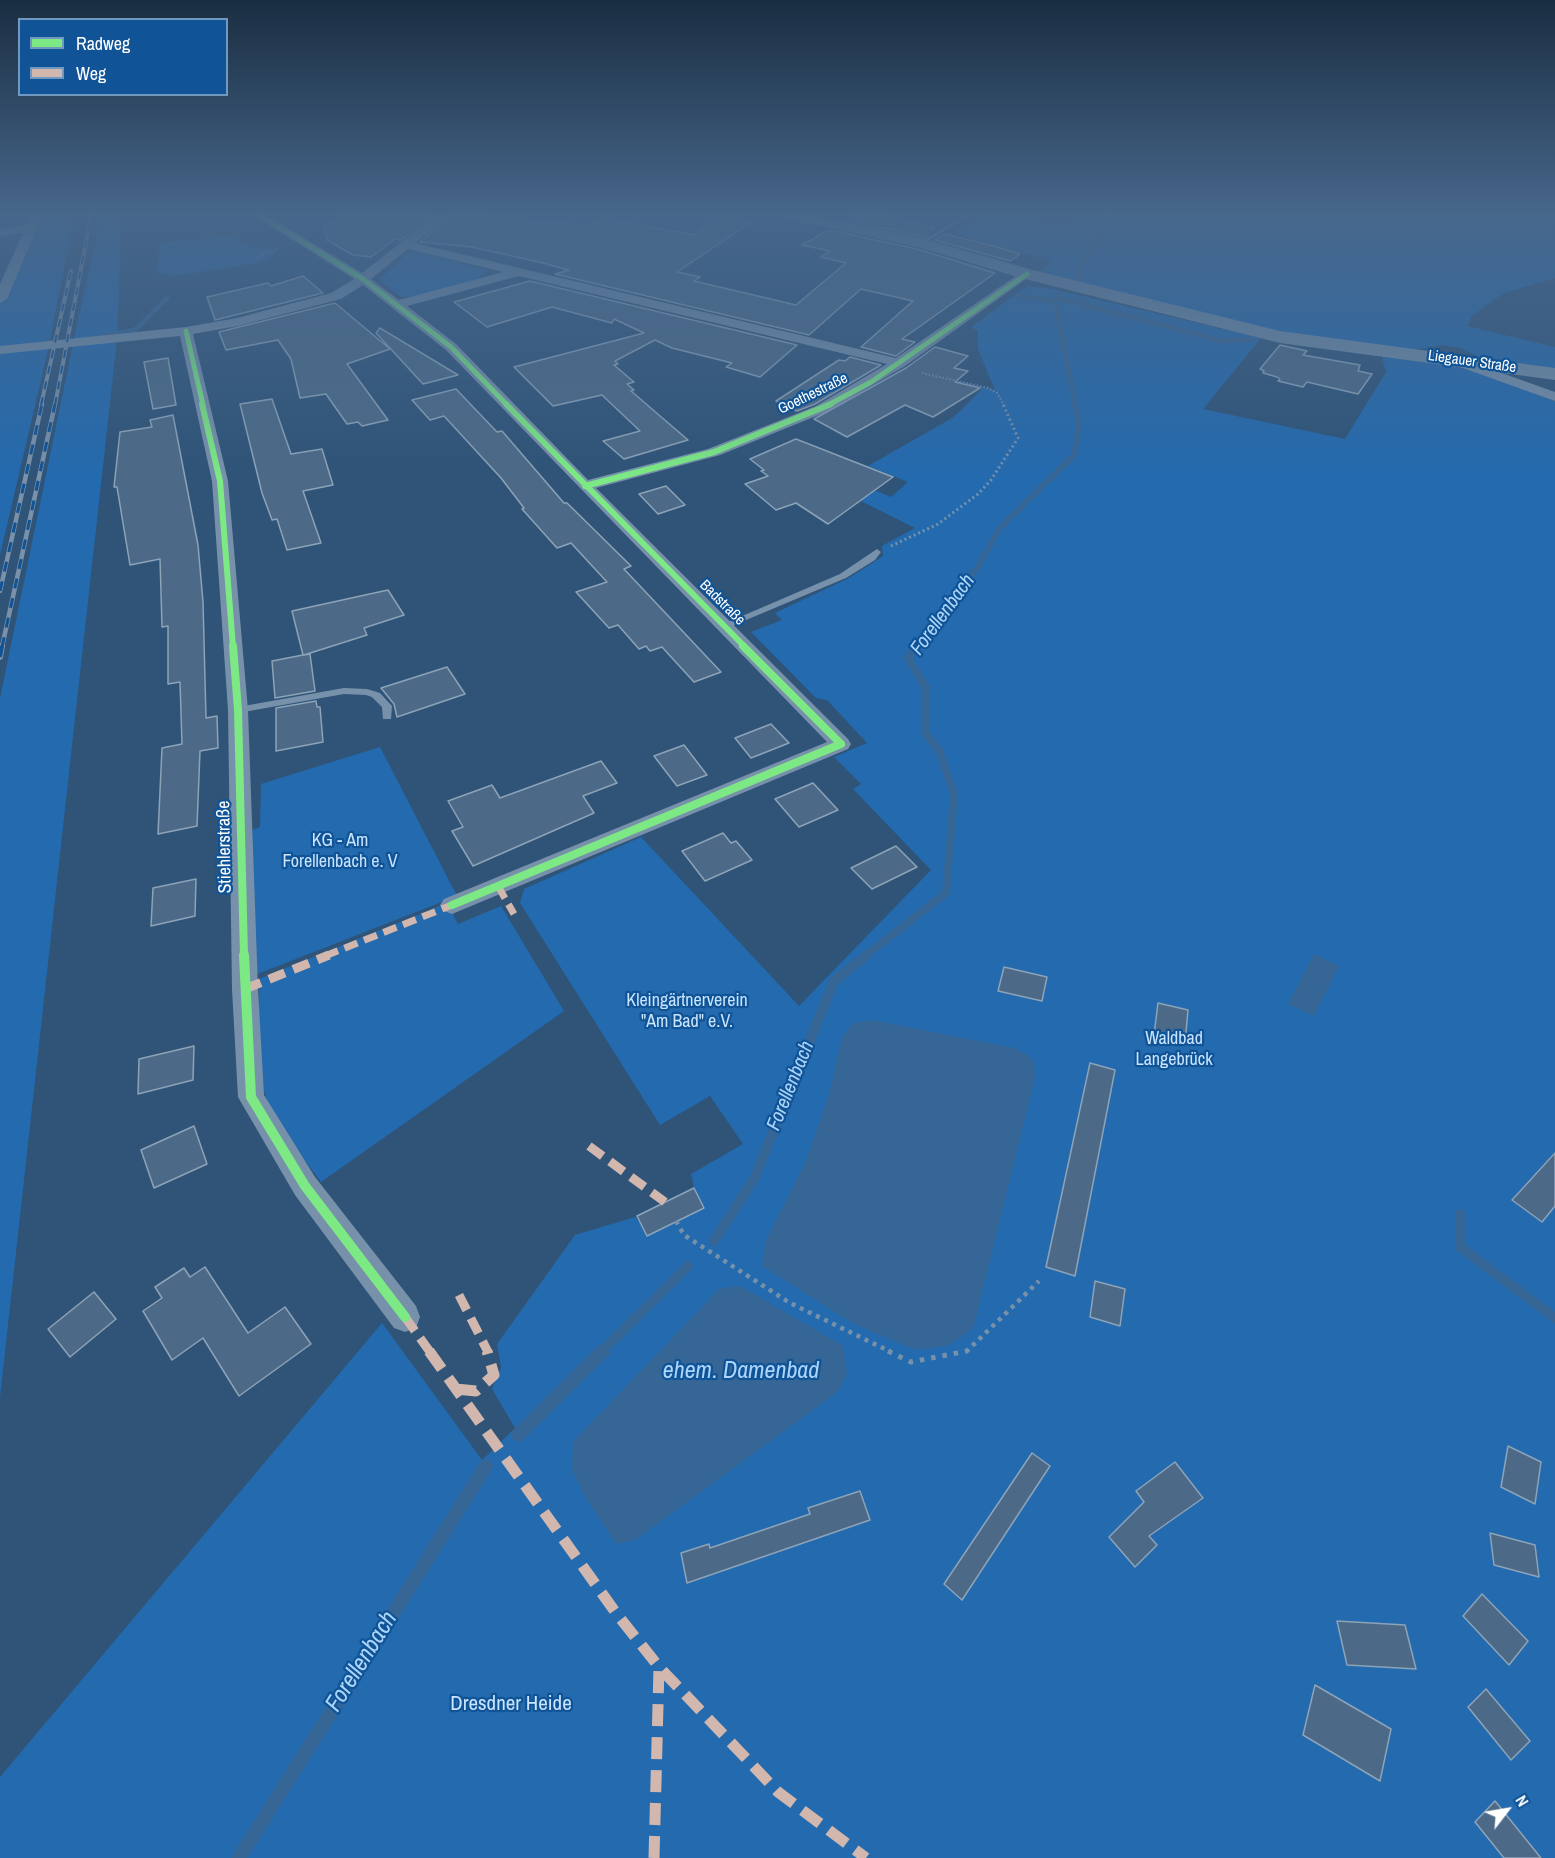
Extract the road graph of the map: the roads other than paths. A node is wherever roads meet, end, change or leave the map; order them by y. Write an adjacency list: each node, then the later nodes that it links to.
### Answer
1 (311, 303): 8 (street)
2 (394, 303): 7 (street, Badstraße)
3 (406, 303): 7 (street)
4 (644, 303): 11 (street)
5 (986, 303): 11 (street, Goethestraße)
6 (1142, 303): 10 (main road, Liegauer Straße)
7 (397, 305): 14 (street, Badstraße)
8 (186, 330): 9 (street); 17 (street, Stiehlerstraße)
9 (0, 350)
10 (1454, 360): 12 (main road, Liegauer Straße); 13 (street)
11 (897, 365): 14 (street, Goethestraße)
12 (1555, 375)
13 (1555, 397)
14 (585, 486): 16 (street, Badstraße)
15 (877, 552): 16 (lane)
16 (724, 626): 19 (street, Badstraße)
17 (238, 710): 18 (lane); 20 (street, Stiehlerstraße)
18 (387, 717)
19 (452, 905)
20 (405, 1317)

